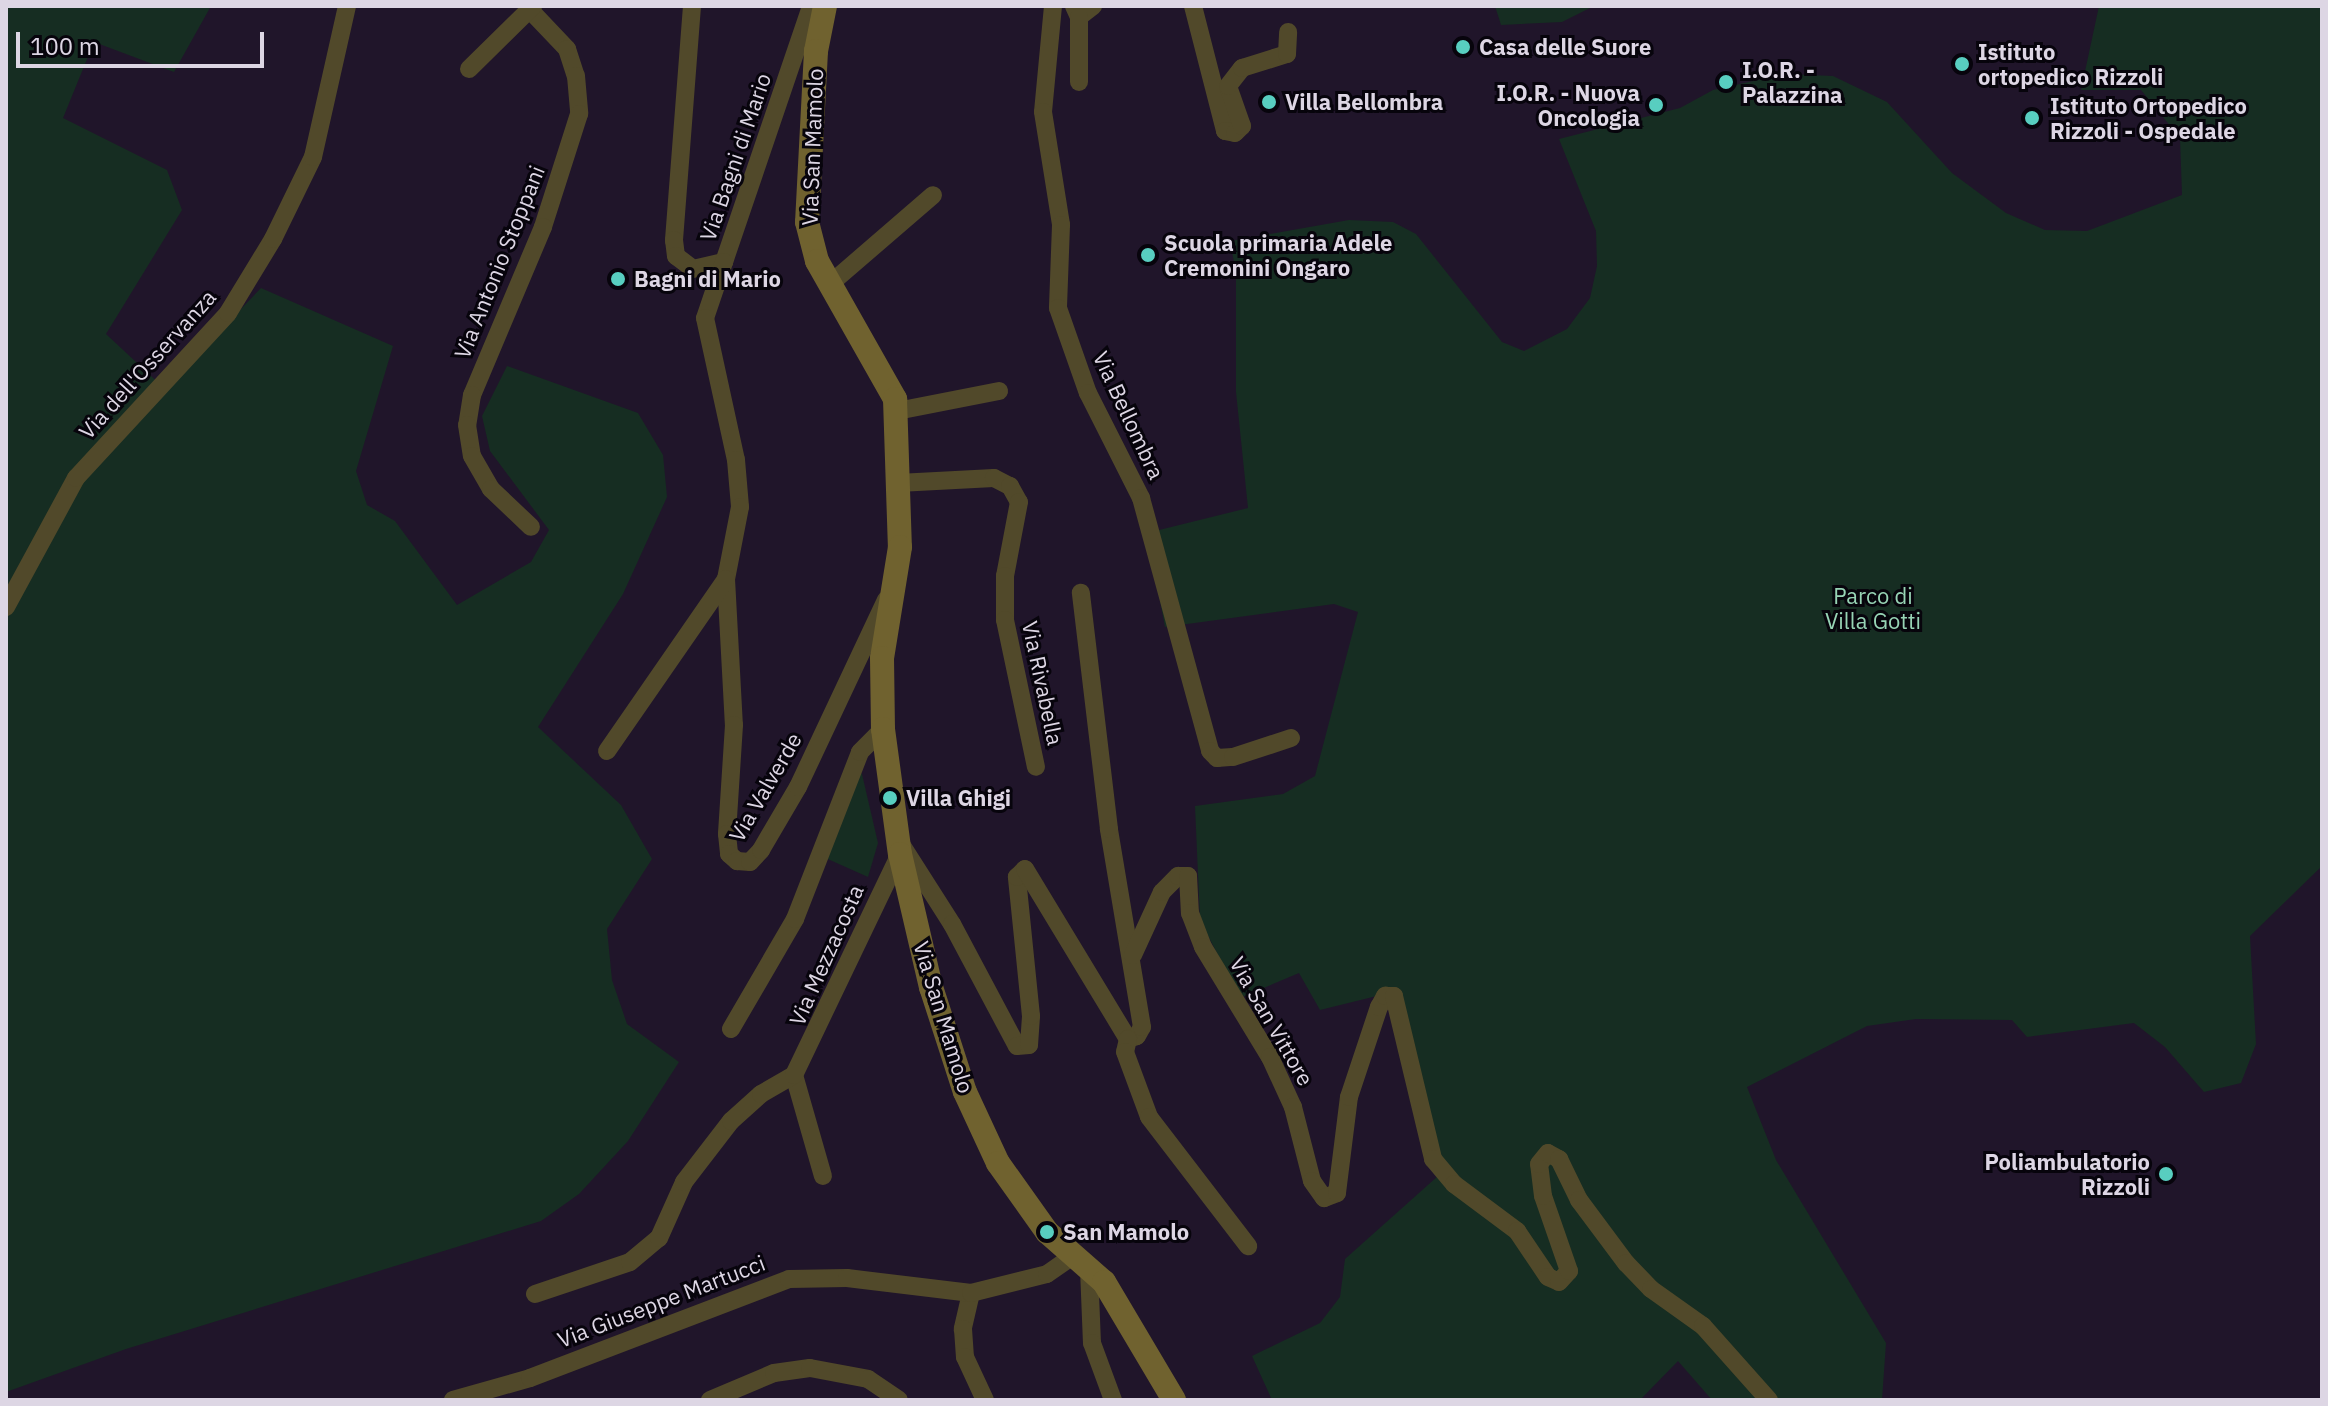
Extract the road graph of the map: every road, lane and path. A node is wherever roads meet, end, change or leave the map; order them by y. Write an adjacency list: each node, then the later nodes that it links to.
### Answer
1 (347, 6): 22 (street, Via dell'Osservanza)
2 (692, 6): 13 (street, Via Bagni di Mario)
3 (811, 6): 13 (street, Via Bagni di Mario)
4 (825, 6): 14 (main road, Via San Mamolo)
5 (1053, 6): 24 (street, Via Bellombra)
6 (1193, 6): 9 (street)
7 (532, 8): 10 (street); 18 (street, Via Antonio Stoppani)
8 (1082, 10): 11 (street)
9 (1288, 32)
10 (469, 69)
11 (1079, 82)
12 (933, 195): 14 (street)
13 (724, 262): 19 (street, Via Valverde)
14 (830, 284): 16 (main road, Via San Mamolo)
15 (999, 391): 16 (street)
16 (897, 411): 17 (main road, Via San Mamolo)
17 (898, 483): 21 (main road, Via San Mamolo); 26 (street, Via Rivabella)
18 (531, 527)
19 (726, 579): 21 (street, Via Valverde); 25 (street, Via Valverde)
20 (1081, 593): 28 (street, Via Rivabella)
21 (889, 595): 23 (main road, Via San Mamolo)
22 (6, 607)
23 (883, 729): 27 (main road, Via San Mamolo); 29 (street)
24 (1291, 738)
25 (607, 751)
26 (1036, 767)
27 (899, 847): 30 (street); 31 (street, Via Mezzacosta); 34 (main road, Via San Mamolo)
28 (1133, 955): 30 (street); 43 (street, Via San Vittore)
29 (731, 1029)
30 (1128, 1039): 33 (street)
31 (794, 1075): 32 (street); 36 (street)
32 (823, 1176)
33 (1248, 1246)
34 (1081, 1262): 35 (street, Via Giuseppe Martucci); 41 (street); 42 (main road, Via San Mamolo)
35 (971, 1293): 37 (street, Via Giuseppe Martucci); 40 (street)
36 (535, 1294)
37 (453, 1400)
38 (710, 1400): 39 (street)
39 (899, 1400)
40 (985, 1400)
41 (1113, 1400)
42 (1174, 1400)
43 (1769, 1400)

